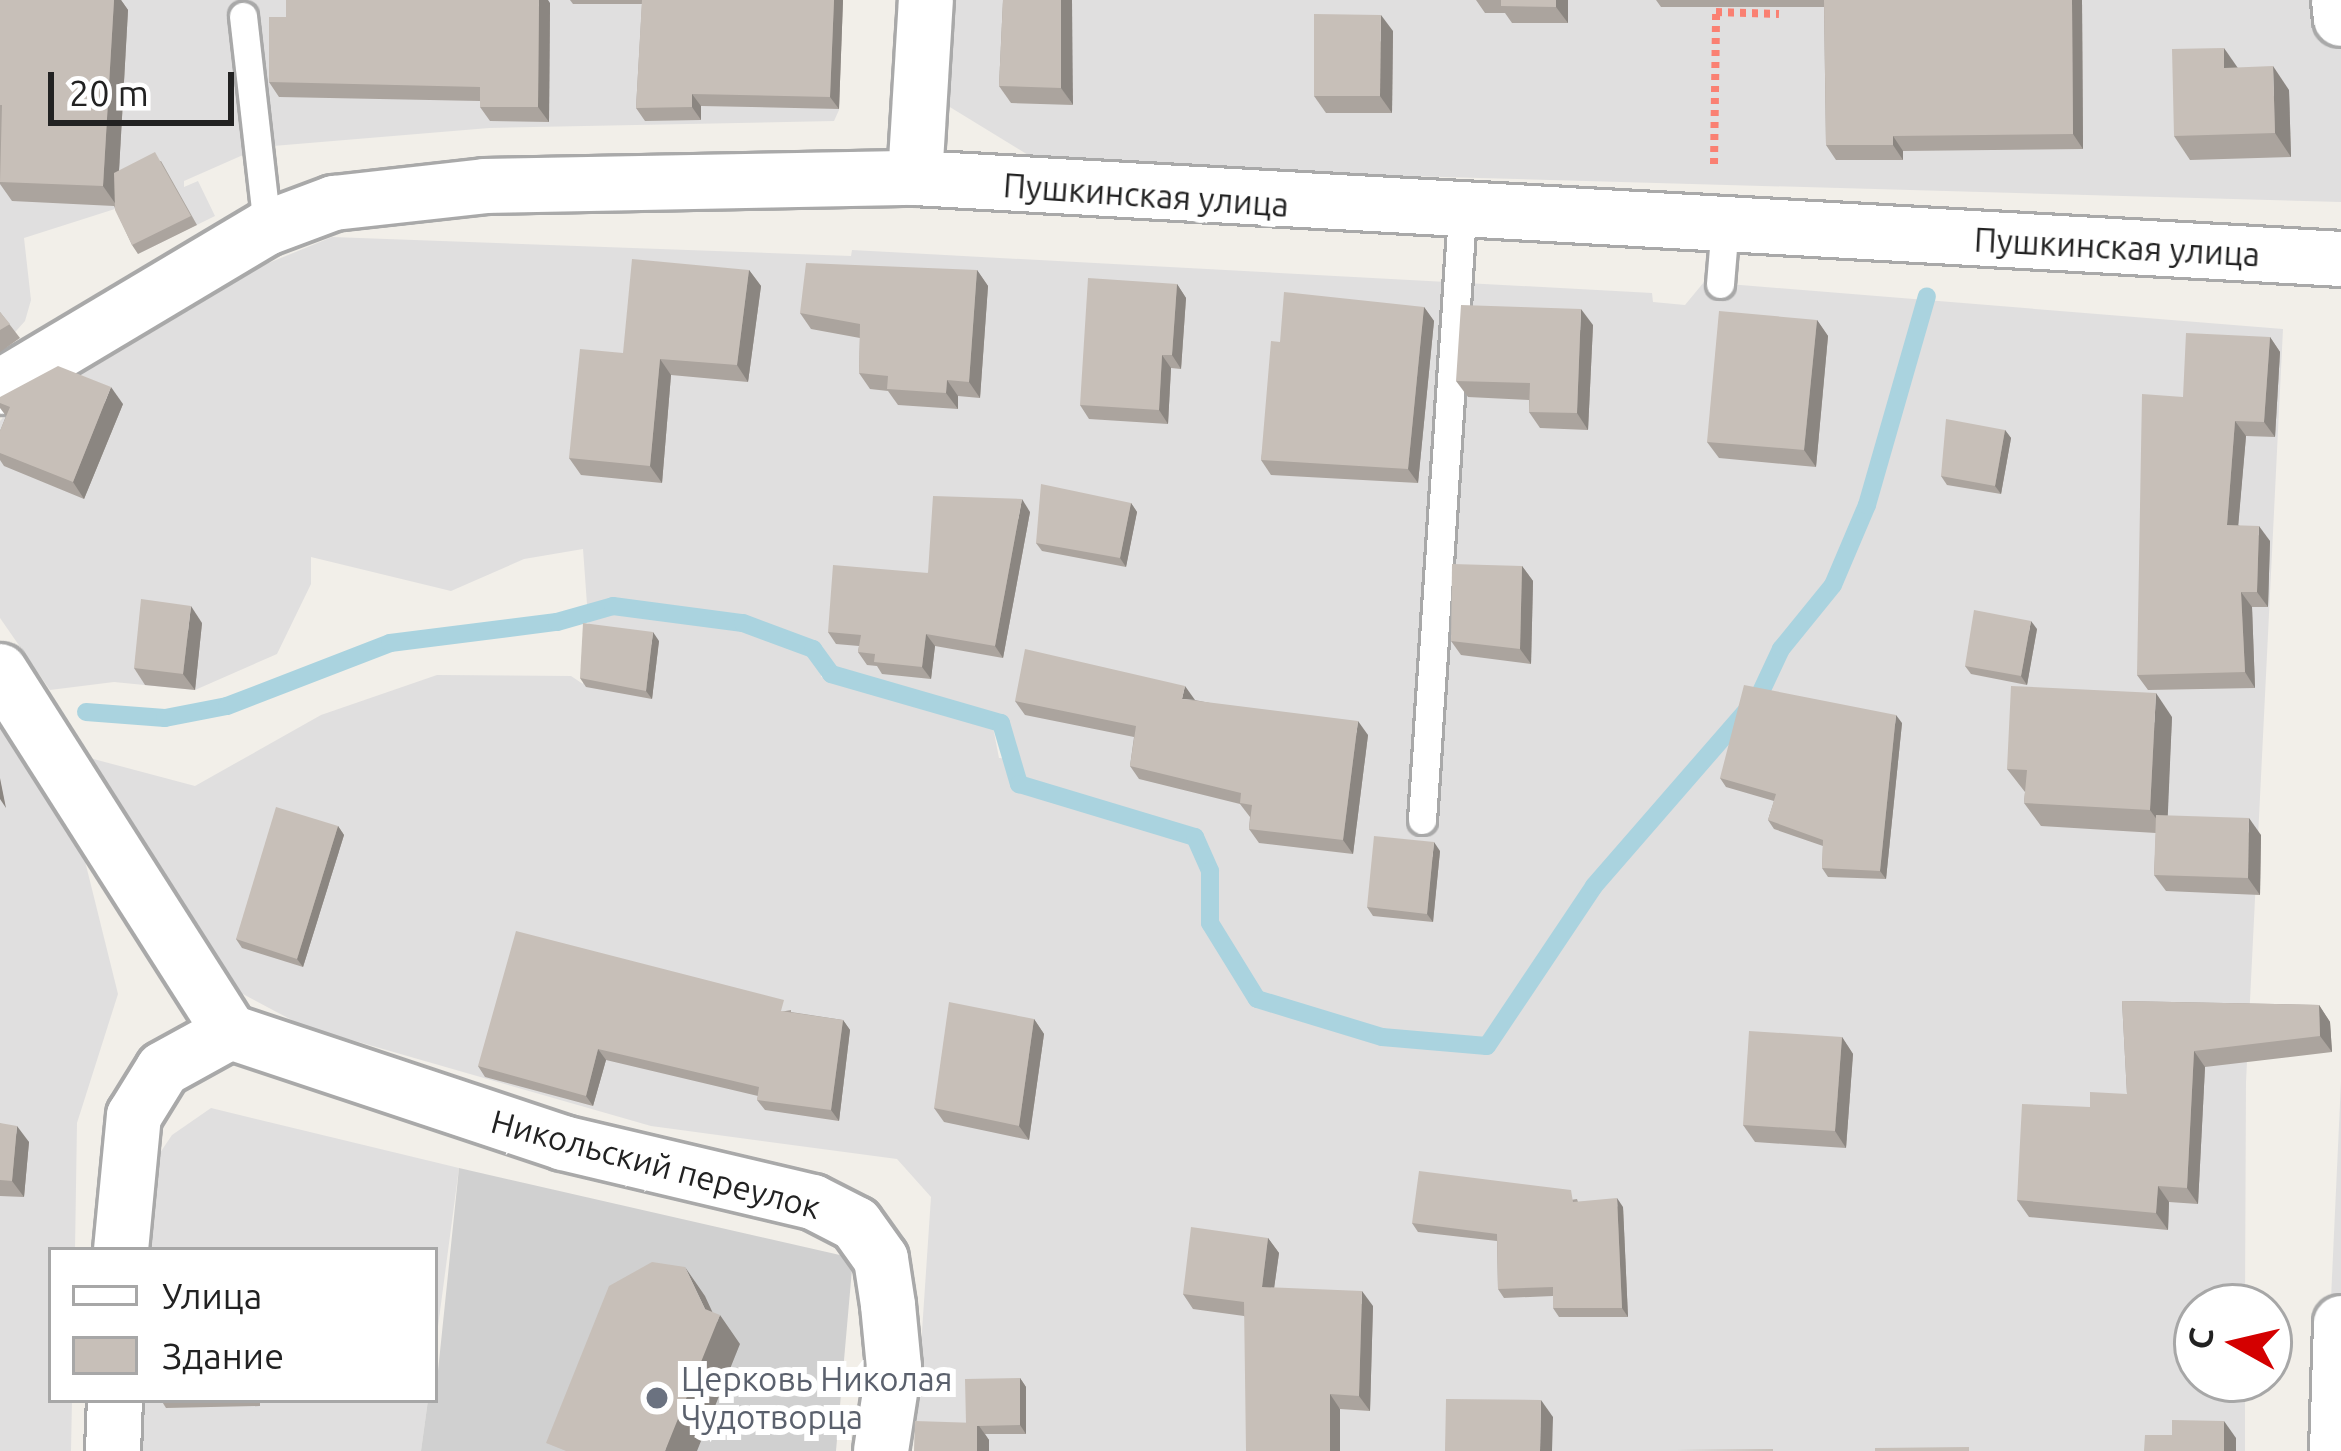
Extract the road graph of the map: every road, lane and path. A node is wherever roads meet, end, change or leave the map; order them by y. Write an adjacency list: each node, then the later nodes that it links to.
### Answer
1 (926, 0): 7 (street)
2 (2339, 0): 5 (street)
3 (1779, 14): 6 (path)
4 (242, 16): 10 (lane)
5 (2341, 19)
6 (1714, 154)
7 (915, 178): 8 (street, Пушкинская улица); 10 (street, Пушкинская улица)
8 (1462, 215): 9 (street, Пушкинская улица); 15 (lane)
9 (1725, 225): 11 (street, Пушкинская улица); 12 (lane)
10 (267, 228): 13 (street, Пушкинская улица)
11 (2341, 259)
12 (1720, 284)
13 (0, 387)
14 (0, 671): 16 (street)
15 (1422, 820)
16 (230, 1032): 17 (street); 21 (street, Никольский переулок)
17 (121, 1247)
18 (2341, 1323): 22 (street)
19 (115, 1403): 20 (street)
20 (113, 1451)
21 (880, 1451)
22 (2337, 1451)

